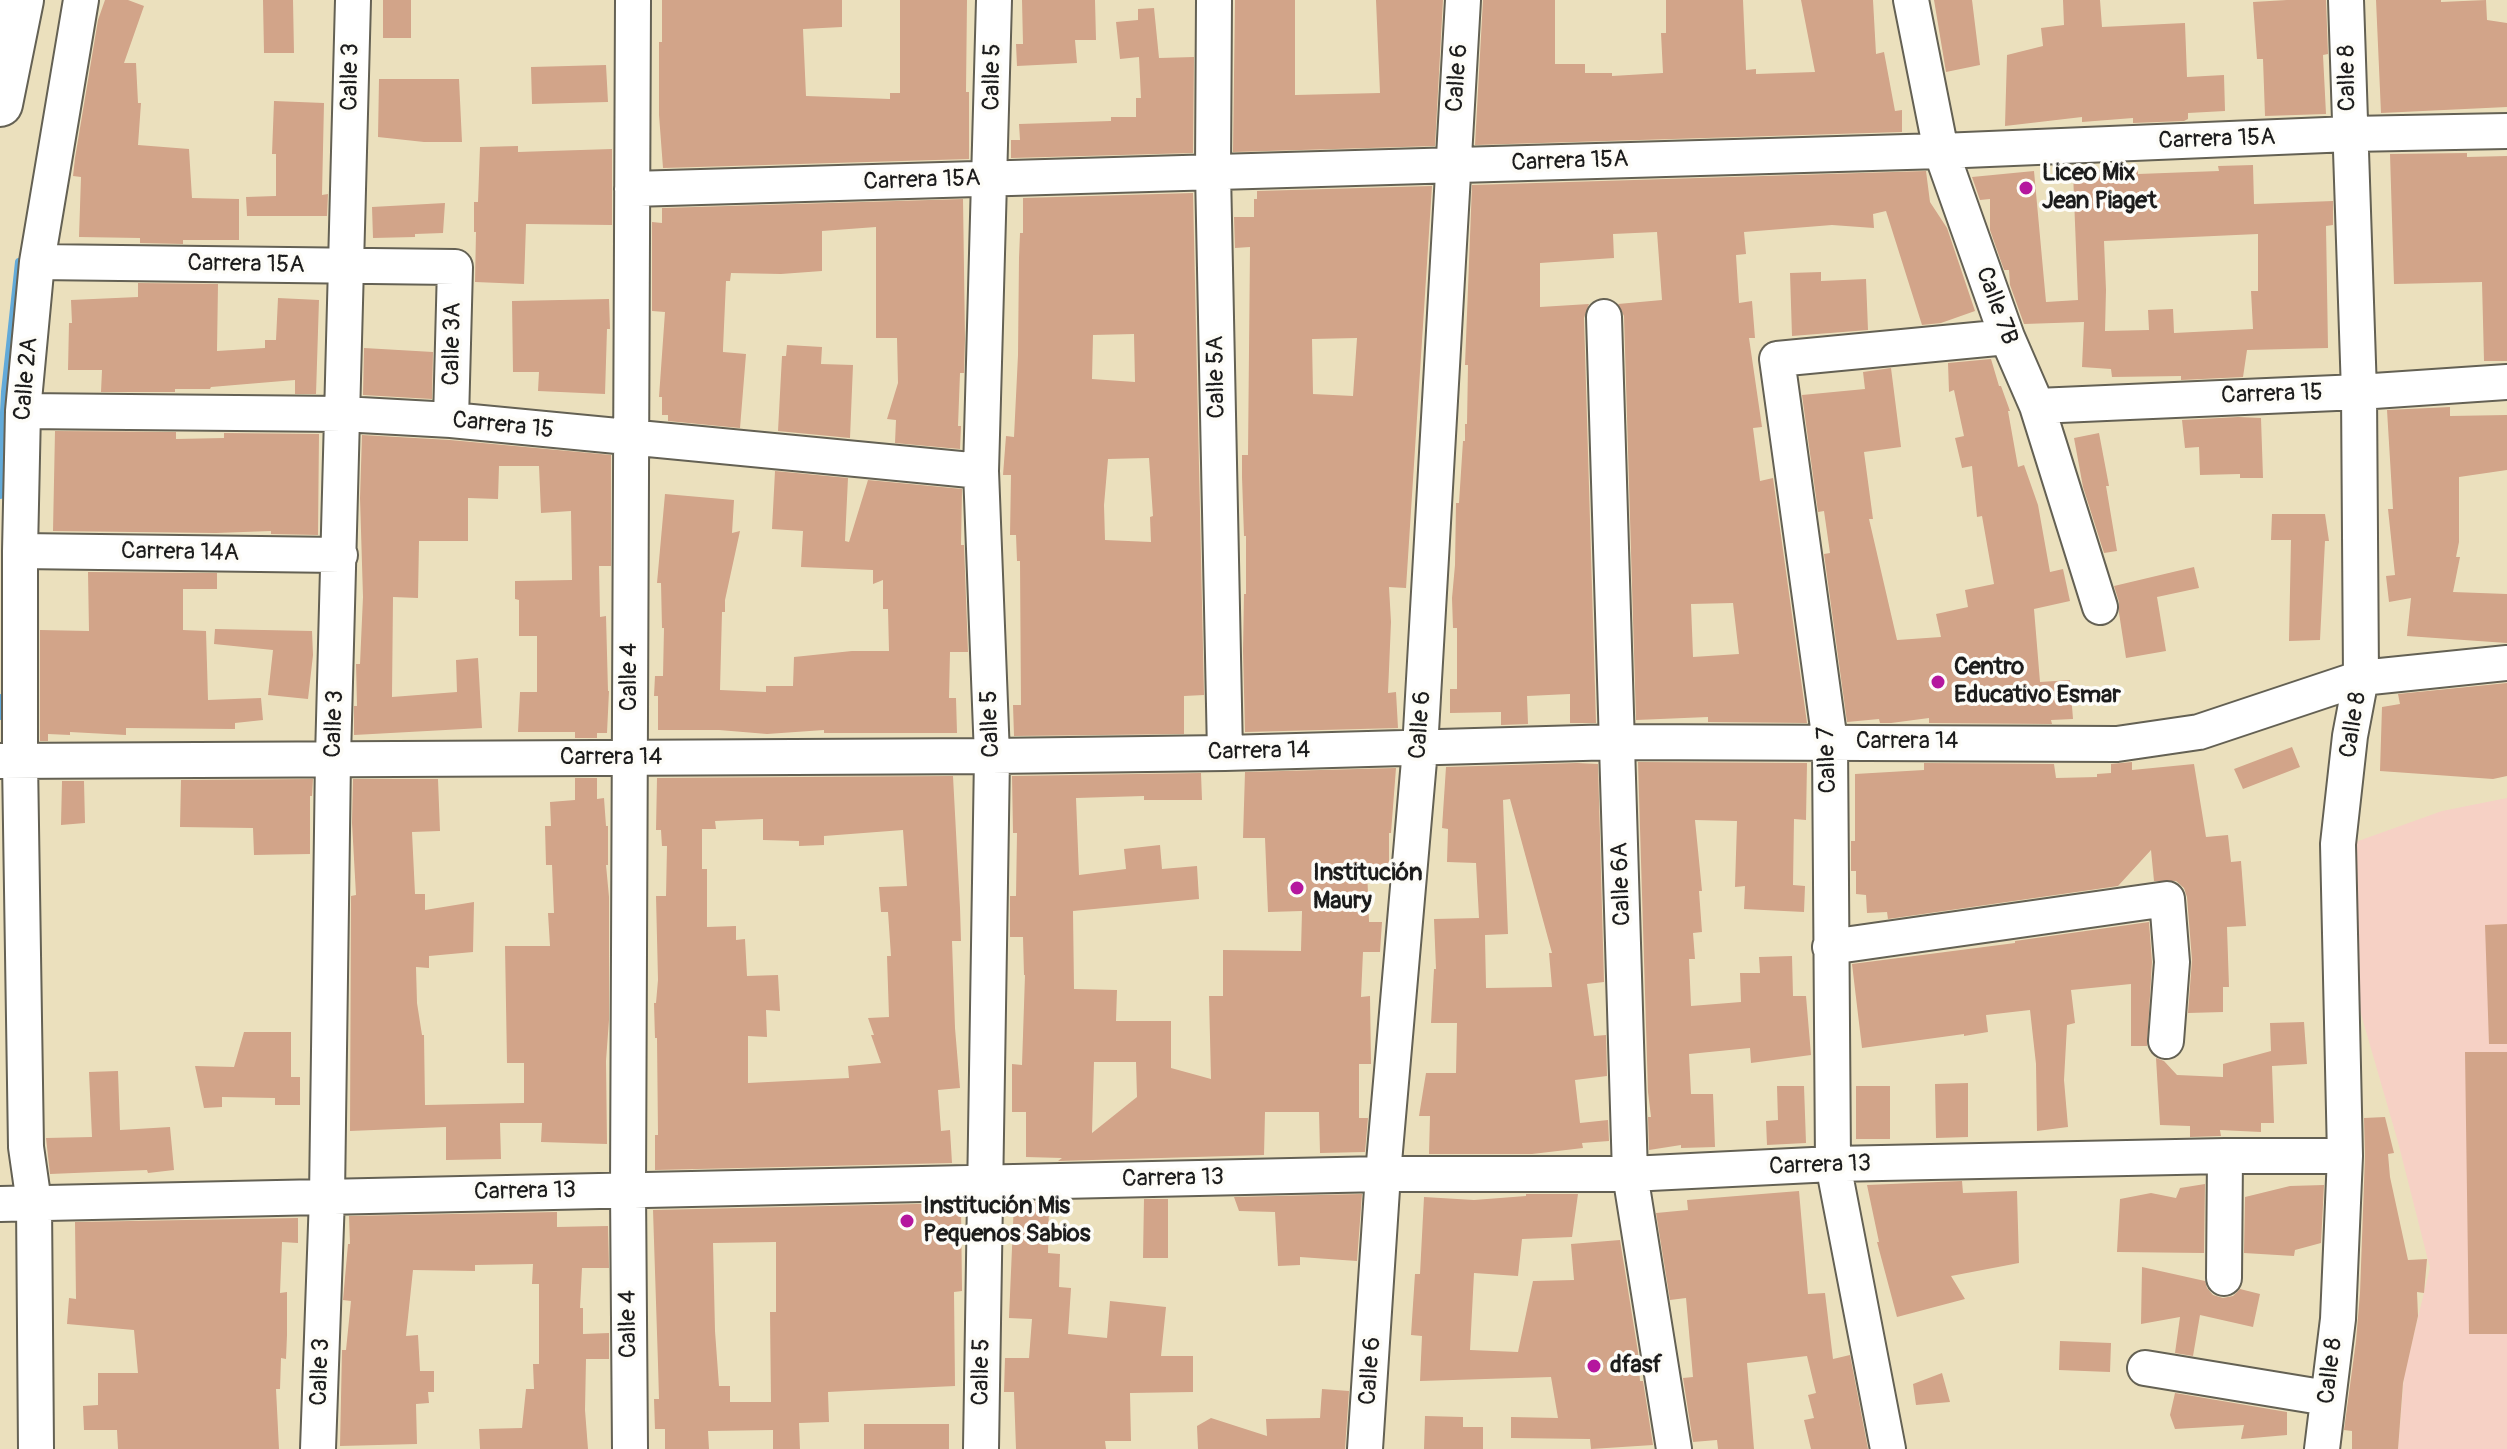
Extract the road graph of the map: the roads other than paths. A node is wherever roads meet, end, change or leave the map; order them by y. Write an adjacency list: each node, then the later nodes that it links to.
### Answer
1 (21, 0): 10 (main road)
2 (81, 0): 18 (street, Calle 2A)
3 (353, 0): 19 (street, Calle 3)
4 (633, 0): 17 (street, Calle 4)
5 (994, 0): 16 (street, Calle 5)
6 (1214, 0): 15 (street, Calle 5A)
7 (1463, 0): 14 (street, Calle 6)
8 (1911, 0): 13 (street, Calle 7B)
9 (2346, 0): 12 (street, Calle 8)
10 (0, 104)
11 (2507, 131): 12 (street, Carrera 15A)
12 (2350, 134): 13 (street, Carrera 15A); 24 (street, Calle 8)
13 (1941, 151): 14 (street, Carrera 15A); 22 (street, Calle 7B)
14 (1452, 165): 15 (street, Carrera 15A); 38 (street, Calle 6)
15 (1213, 172): 16 (street, Carrera 15A); 39 (street, Calle 5A)
16 (991, 179): 17 (street, Carrera 15A); 30 (street, Calle 5)
17 (632, 189): 29 (street, Calle 4)
18 (37, 262): 19 (street, Carrera 15A); 26 (street, Calle 2A)
19 (346, 266): 20 (street, Carrera 15A); 27 (street, Calle 3)
20 (455, 267): 28 (street, Calle 3A)
21 (1604, 317): 36 (street, Calle 6A)
22 (2007, 337): 25 (street, Calle 7B); 37 (street, Calle 7)
23 (2507, 382): 24 (street, Carrera 15)
24 (2359, 392): 25 (street, Carrera 15); 35 (street, Calle 8)
25 (2037, 406): 33 (street, Calle 7B)
26 (23, 411): 27 (street, Carrera 15); 31 (street, Calle 2A)
27 (342, 414): 28 (street, Carrera 15); 32 (street, Calle 3)
28 (451, 420): 29 (street, Carrera 15)
29 (631, 439): 30 (street, Carrera 15); 42 (street, Calle 4)
30 (981, 471): 40 (street, Calle 5)
31 (20, 551): 32 (street, Carrera 14A); 43 (street, Calle 2A)
32 (340, 555): 41 (street, Calle 3)
33 (2100, 607)
34 (2507, 663): 35 (street, Carrera 14)
35 (2361, 678): 37 (street, Carrera 14); 47 (street, Calle 8)
36 (1618, 742): 37 (street, Carrera 14); 38 (street, Carrera 14); 50 (street, Calle 6A)
37 (1830, 742): 44 (street, Calle 7)
38 (1420, 749): 39 (street, Carrera 14); 49 (street, Calle 6)
39 (1225, 753): 40 (street, Carrera 14)
40 (992, 756): 42 (street, Carrera 14); 51 (street, Calle 5)
41 (333, 758): 42 (street, Carrera 14); 43 (street, Carrera 14); 53 (street, Calle 3)
42 (629, 758): 52 (street, Calle 4)
43 (10, 761): 54 (street, Calle 2A)
44 (1830, 947): 45 (street); 48 (street, Calle 7)
45 (2166, 1041)
46 (2225, 1156): 47 (street, Carrera 13); 48 (street, Carrera 13); 55 (street)
47 (2345, 1156): 57 (street, Calle 8)
48 (1833, 1164): 50 (street, Carrera 13); 64 (street, Calle 7)
49 (1383, 1174): 50 (street, Carrera 13); 51 (street, Carrera 13); 62 (street, Calle 6)
50 (1630, 1174): 63 (street, Calle 6A)
51 (986, 1183): 52 (street, Carrera 13); 61 (street, Calle 5)
52 (628, 1190): 53 (street, Carrera 13); 60 (street, Calle 4)
53 (327, 1197): 54 (street, Carrera 13); 59 (street, Calle 3)
54 (16, 1204): 58 (street, Calle 2A)
55 (2224, 1278)
56 (2145, 1368): 57 (street)
57 (2327, 1398): 65 (street, Calle 8)
58 (36, 1449)
59 (318, 1449)
60 (630, 1449)
61 (981, 1449)
62 (1365, 1449)
63 (1674, 1449)
64 (1888, 1449)
65 (2322, 1449)

